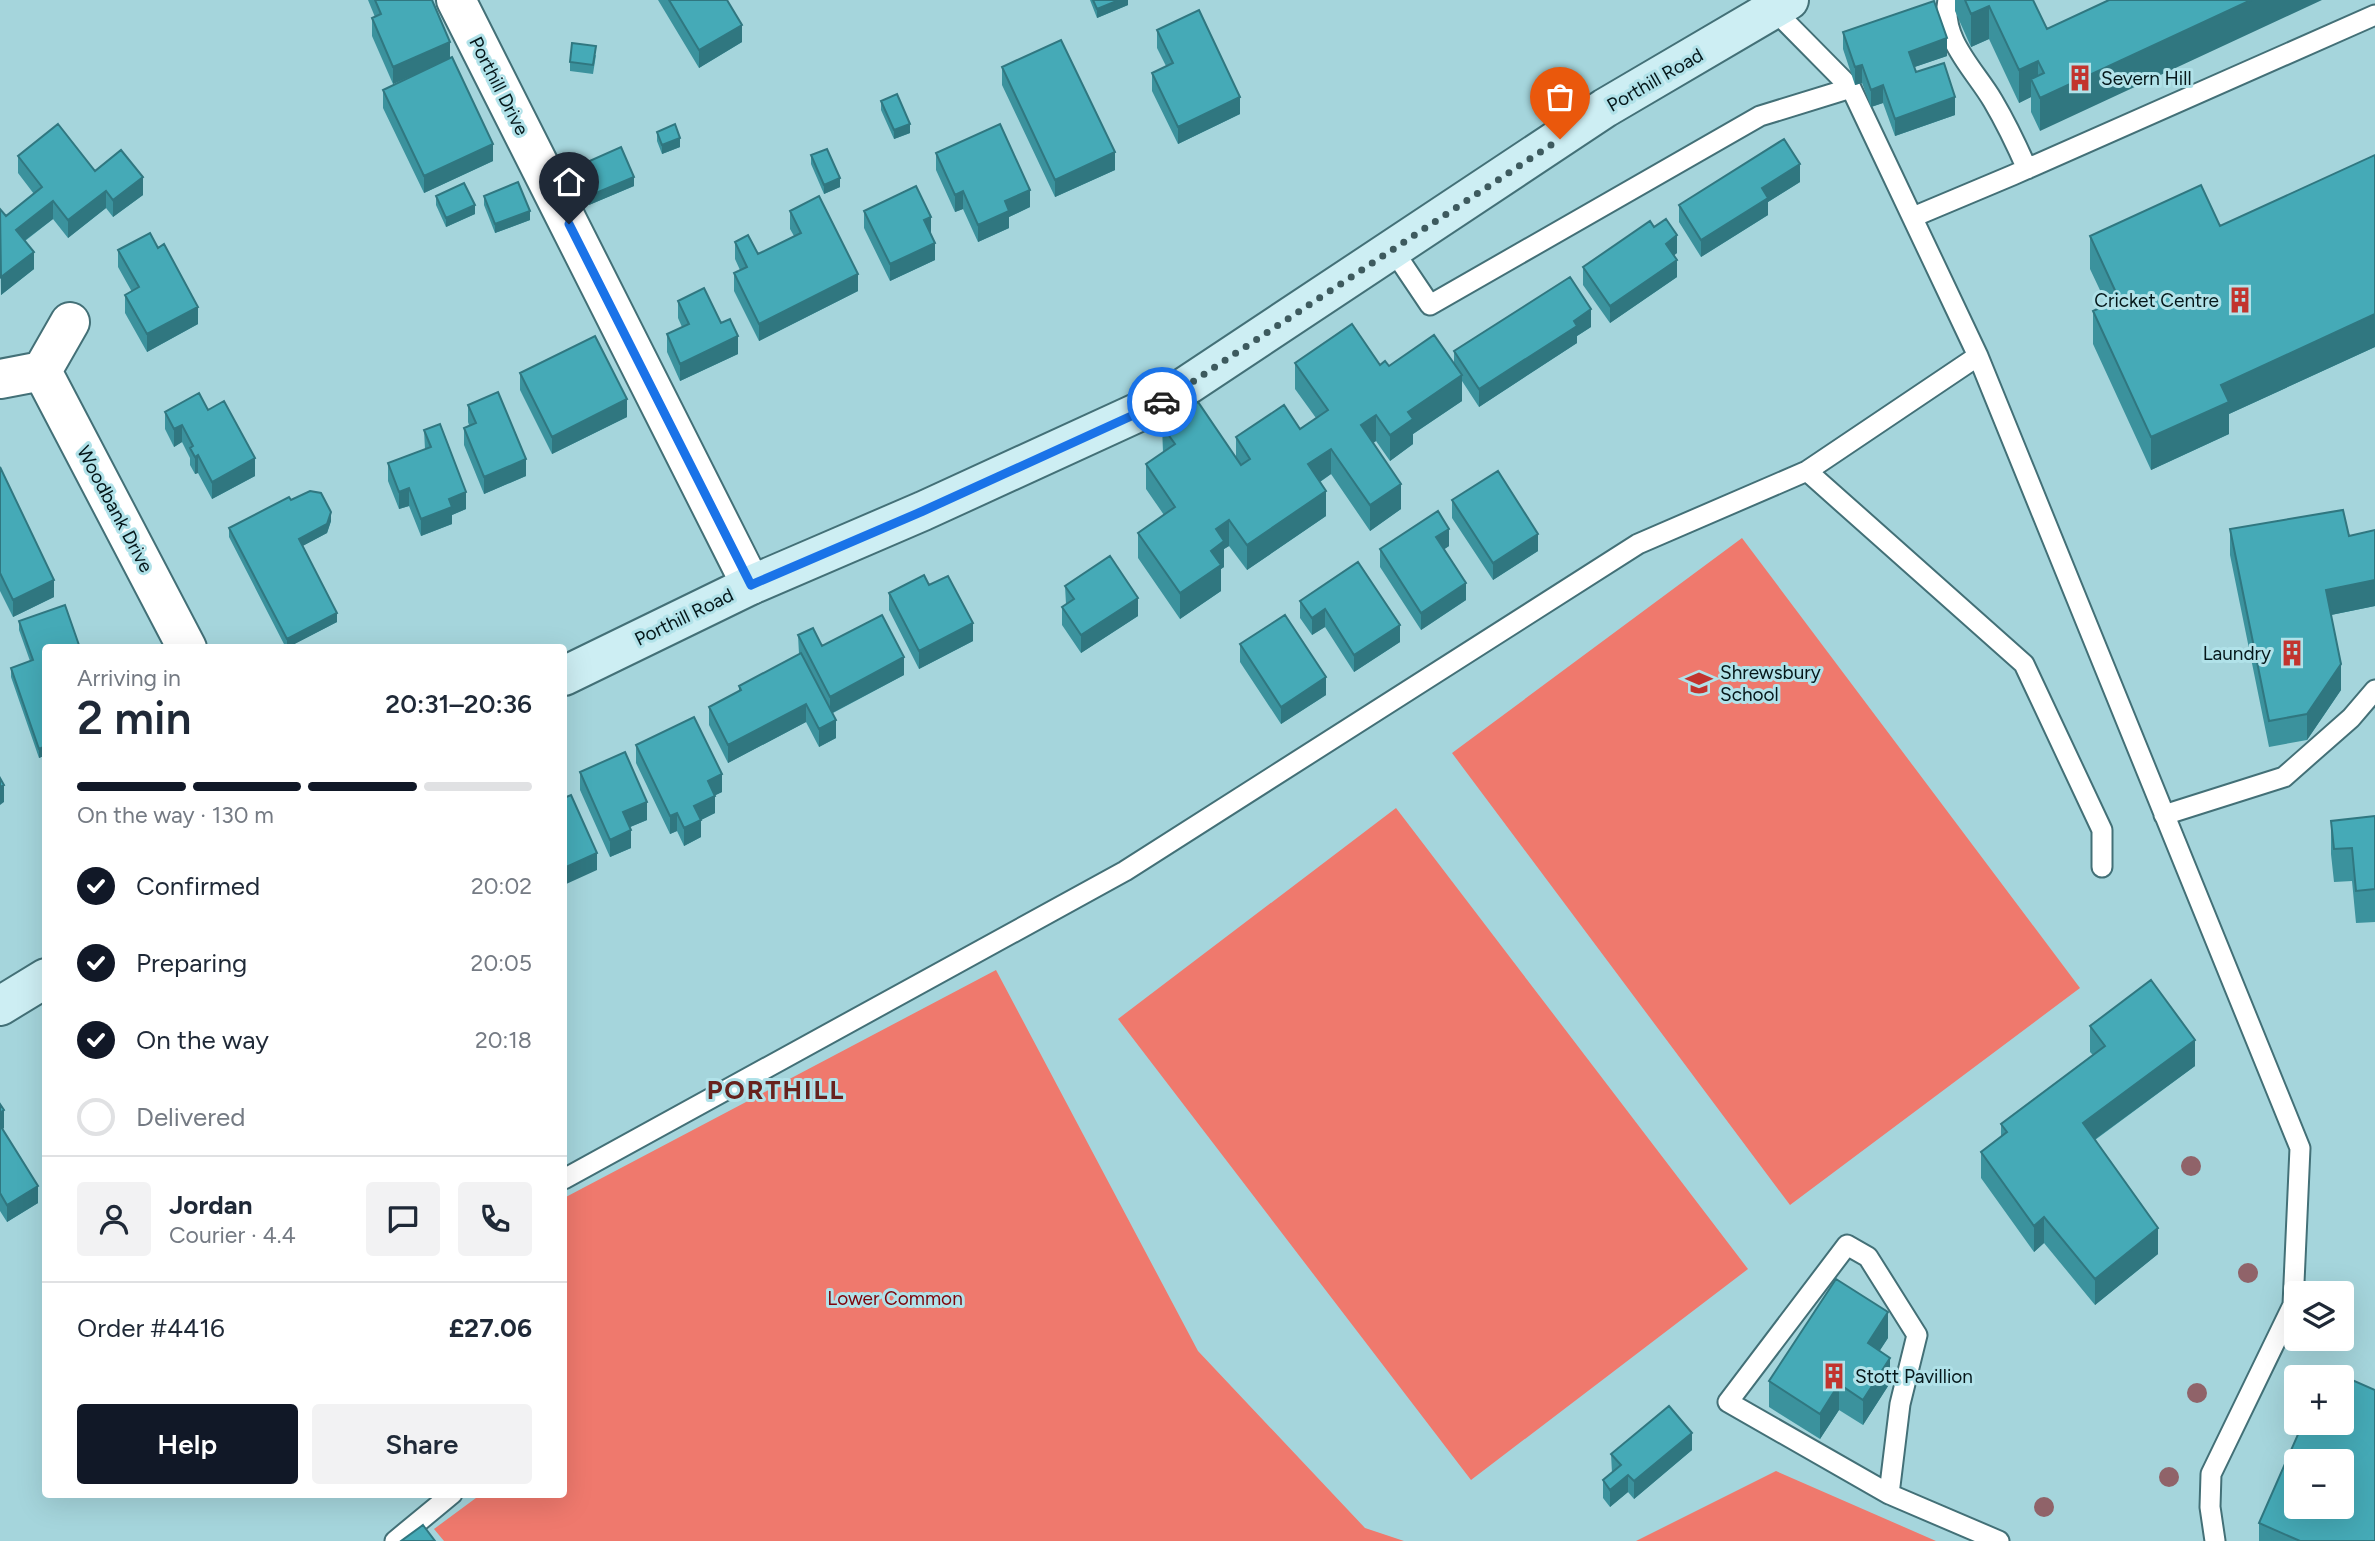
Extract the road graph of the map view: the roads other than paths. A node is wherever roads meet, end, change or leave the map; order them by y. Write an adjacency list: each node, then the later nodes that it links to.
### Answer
1 (456, 0): 14 (street, Porthill Drive)
2 (1948, 0): 6 (lane)
3 (1782, 5): 5 (lane); 8 (street, Porthill Road)
4 (2375, 15): 6 (lane)
5 (1851, 88): 7 (lane); 8 (lane)
6 (2027, 169): 7 (lane)
7 (1913, 217): 10 (lane)
8 (1393, 250): 14 (street, Porthill Road)
9 (70, 322): 11 (street)
10 (1978, 356): 13 (lane); 18 (lane)
11 (42, 371): 12 (street); 15 (street, Woodbank Drive)
12 (0, 379)
13 (1807, 471): 19 (lane); 22 (lane)
14 (751, 585): 16 (street, Porthill Road)
15 (185, 644)
16 (567, 675)
17 (2375, 690): 18 (lane)
18 (2164, 815): 27 (lane)
19 (2102, 867)
20 (42, 980): 21 (street)
21 (0, 1006)
22 (567, 1177)
23 (1889, 1494): 23 (lane); 26 (lane)
24 (447, 1498): 25 (lane)
25 (395, 1541)
26 (1999, 1541)
27 (2215, 1541)

